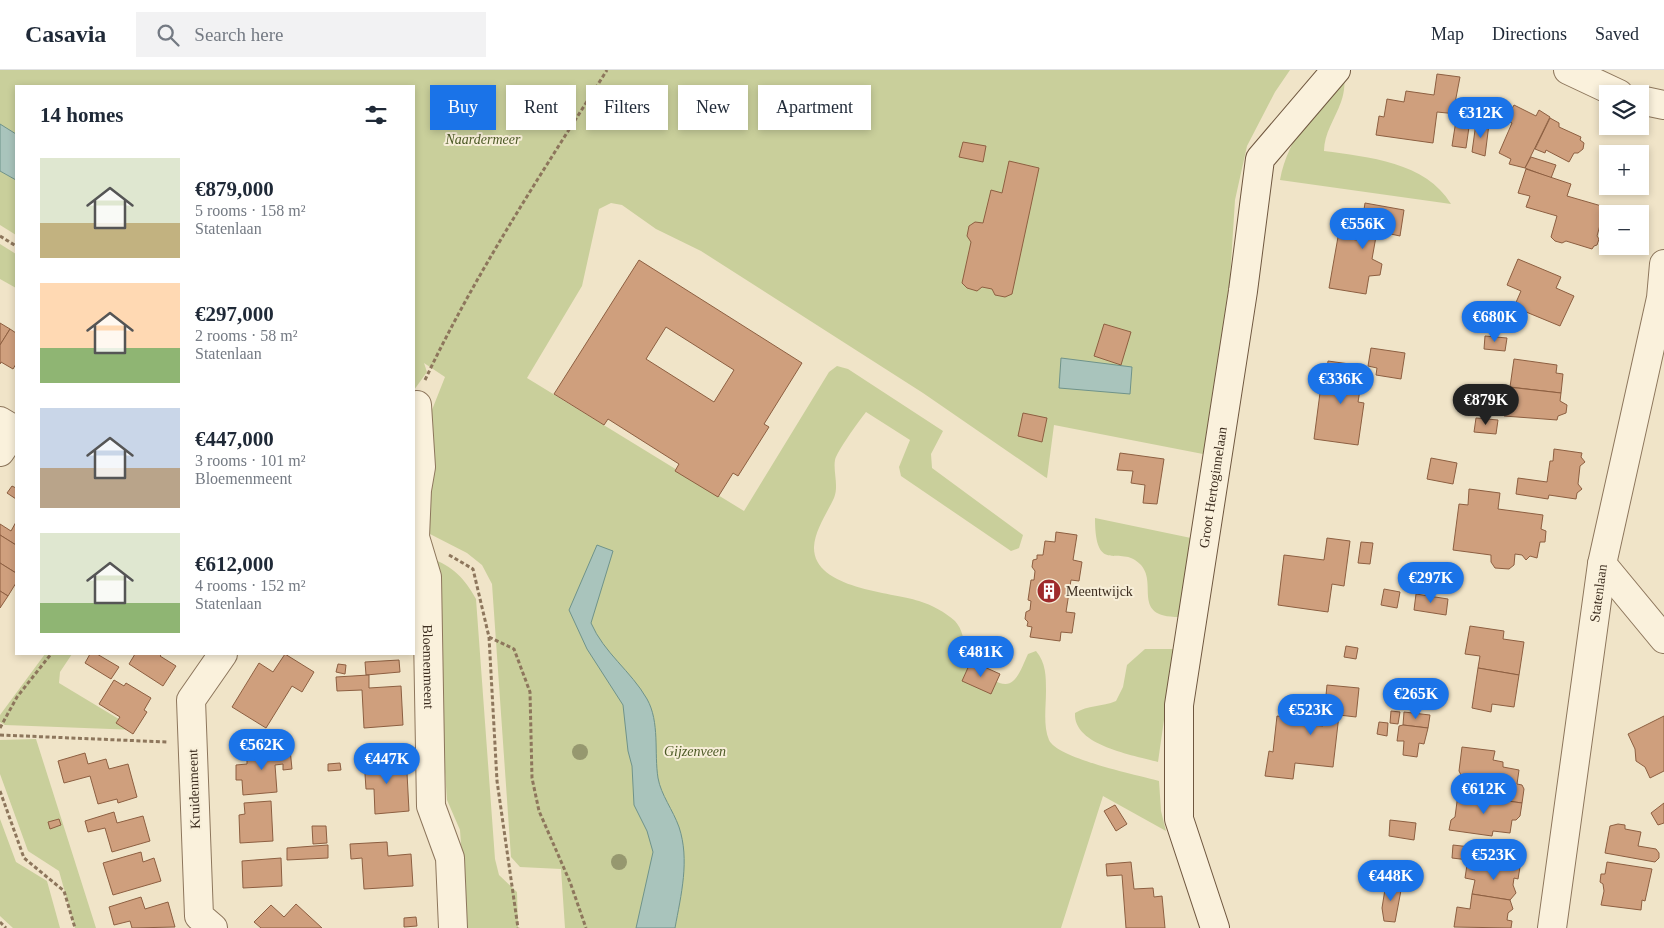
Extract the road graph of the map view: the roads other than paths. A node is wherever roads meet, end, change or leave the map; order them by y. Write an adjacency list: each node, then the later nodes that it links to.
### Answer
1 (1336, 70): 16 (street, Groot Hertoginnelaan)
2 (1568, 70): 3 (street)
3 (1600, 85)
4 (1664, 264): 5 (street, Statenlaan)
5 (1662, 299): 11 (street, Statenlaan)
6 (417, 405): 9 (street, Bloemenmeent)
7 (0, 421): 8 (street)
8 (0, 452)
9 (415, 521)
10 (415, 540): 15 (street, Bloemenmeent)
11 (1602, 564): 12 (street); 17 (street, Statenlaan)
12 (1664, 639)
13 (222, 655): 14 (street, Kruidenmeent)
14 (212, 928)
15 (453, 928)
16 (1215, 928)
17 (1552, 928)

